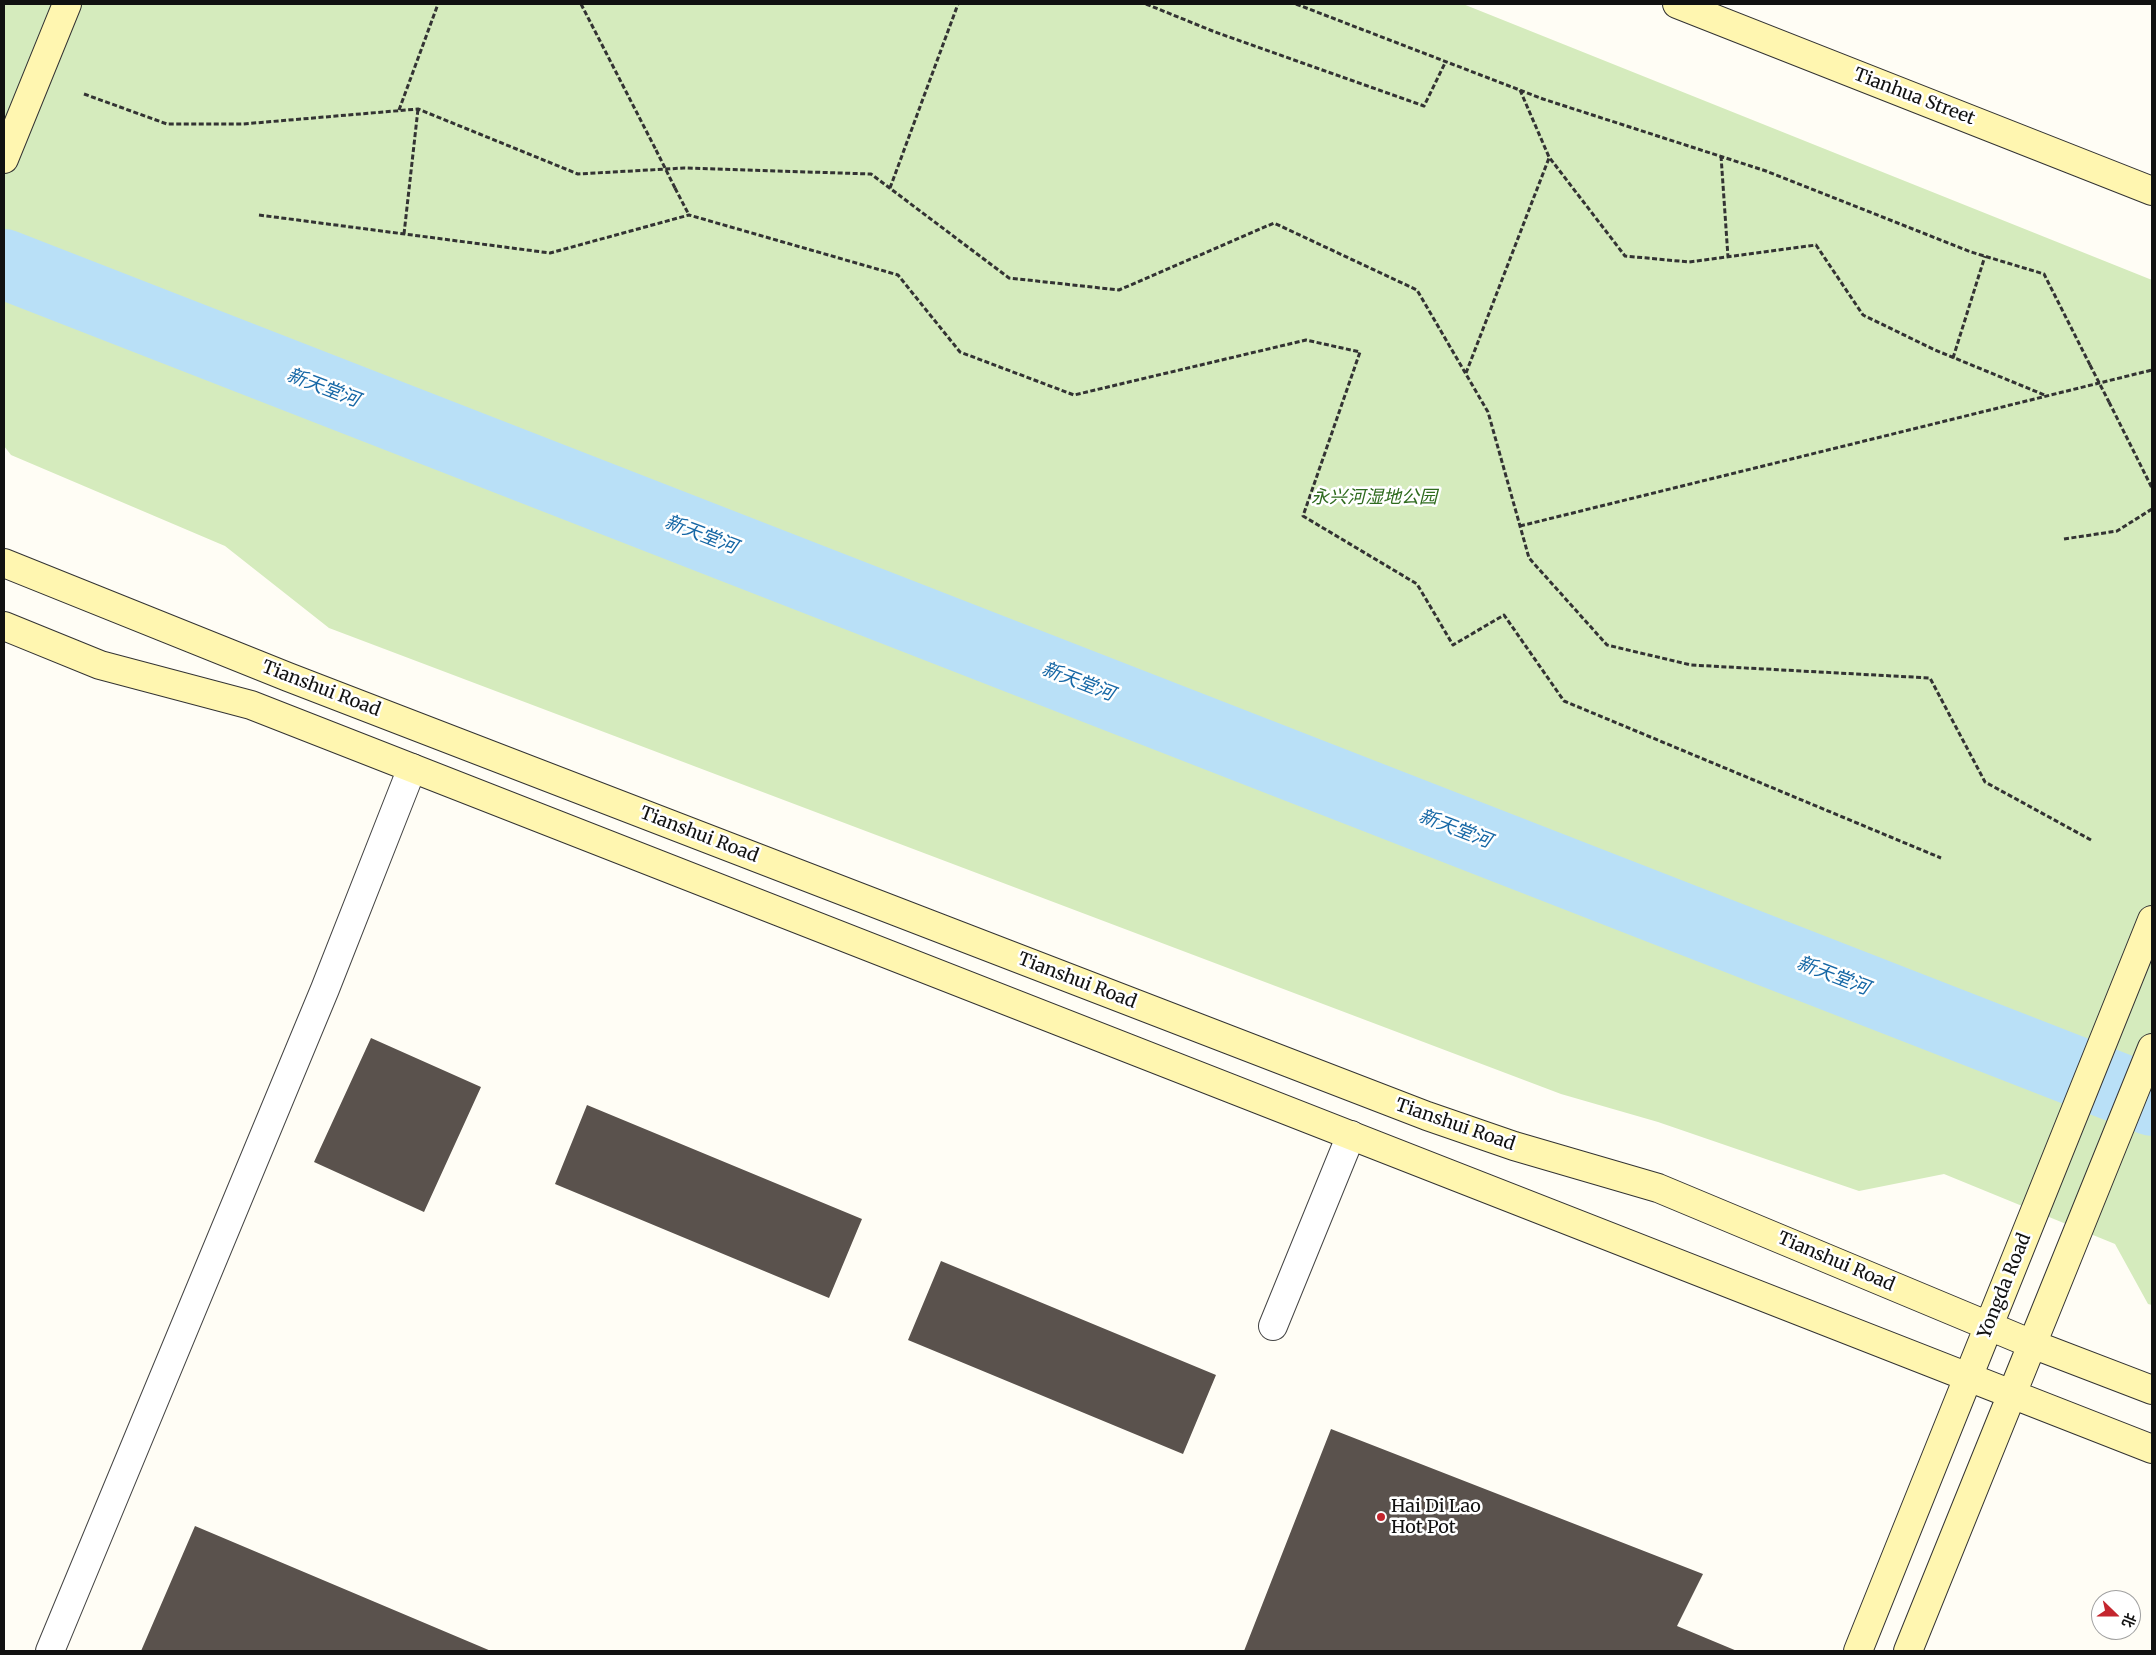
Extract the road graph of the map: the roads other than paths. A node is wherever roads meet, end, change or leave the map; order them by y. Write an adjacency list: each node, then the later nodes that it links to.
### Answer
1 (67, 4): 3 (main road)
2 (1677, 4): 4 (main road, Tianhua Street)
3 (4, 159)
4 (2152, 191)
5 (4, 563): 12 (main road, Tianshui Road)
6 (4, 626): 7 (main road)
7 (410, 768): 10 (main road); 18 (street)
8 (2148, 930): 12 (main road, Yongda Road)
9 (2152, 1048): 13 (main road)
10 (1351, 1135): 11 (street); 14 (main road)
11 (1273, 1326)
12 (1989, 1326): 13 (main road, Tianshui Road); 14 (main road, Yongda Road)
13 (2032, 1344): 15 (main road, Tianshui Road); 16 (main road)
14 (1968, 1378): 16 (main road); 19 (main road, Yongda Road)
15 (2152, 1390)
16 (2011, 1395): 17 (main road); 20 (main road)
17 (2152, 1449)
18 (50, 1651)
19 (1858, 1651)
20 (1908, 1651)

